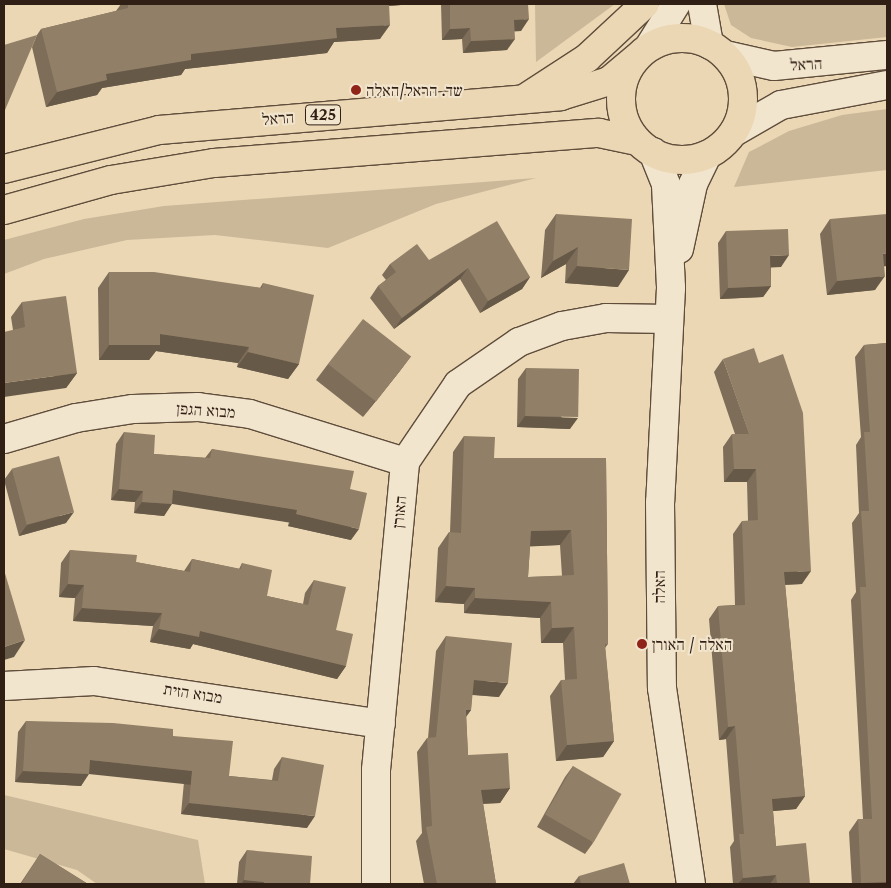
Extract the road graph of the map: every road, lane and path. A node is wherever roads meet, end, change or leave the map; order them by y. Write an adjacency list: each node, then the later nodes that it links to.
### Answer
1 (645, 4): 8 (main road)
2 (676, 4): 5 (street)
3 (702, 4): 4 (street)
4 (717, 50): 5 (main road); 6 (street, הראל); 9 (main road)
5 (643, 53): 8 (main road, הראל / 425); 10 (main road)
6 (887, 55)
7 (887, 85): 9 (street, הראל)
8 (524, 100): 12 (main road, הראל / 425)
9 (734, 132): 11 (main road)
10 (645, 147): 11 (main road); 13 (main road); 14 (street, האלה)
11 (707, 155): 14 (street, האלה)
12 (4, 169)
13 (4, 210)
14 (671, 288): 15 (street, האלה)
15 (669, 319): 17 (street, האורן); 21 (street, האלה)
16 (4, 439): 17 (street, מבוא הגפן)
17 (405, 462): 19 (street, האורן)
18 (4, 686): 19 (street, מבוא הזית)
19 (381, 724): 20 (street, האורן)
20 (376, 884)
21 (691, 884)

